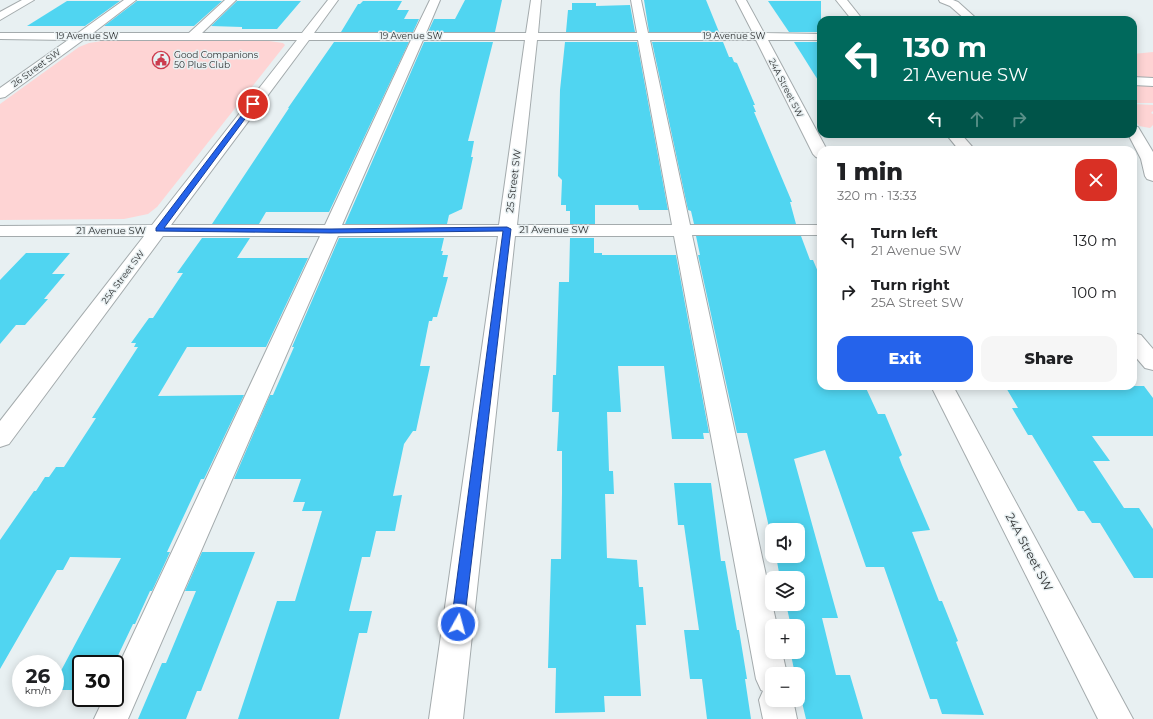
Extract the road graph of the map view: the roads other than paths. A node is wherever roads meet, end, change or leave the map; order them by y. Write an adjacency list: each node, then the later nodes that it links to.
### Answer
1 (29, 0): 15 (main road)
2 (131, 0): 17 (main road, 26 Street SW)
3 (231, 0): 18 (main road)
4 (333, 0): 19 (main road, 25A Street SW)
5 (435, 0): 20 (main road)
6 (536, 0): 21 (main road, 25 Street SW)
7 (636, 0): 22 (main road)
8 (741, 0): 23 (main road, 24A Street SW)
9 (841, 0): 12 (main road)
10 (940, 0): 13 (main road)
11 (944, 0): 14 (main road)
12 (855, 16)
13 (955, 16)
14 (968, 16)
15 (0, 18)
16 (0, 36): 17 (main road, 19 Avenue SW)
17 (81, 36): 18 (main road, 19 Avenue SW); 27 (main road, 26 Street SW)
18 (192, 36): 19 (main road, 19 Avenue SW)
19 (305, 36): 20 (main road, 19 Avenue SW); 34 (main road, 25A Street SW)
20 (419, 36): 21 (main road, 19 Avenue SW); 38 (main road)
21 (531, 36): 22 (main road, 19 Avenue SW); 33 (main road, 25 Street SW)
22 (644, 36): 23 (main road, 19 Avenue SW); 35 (main road)
23 (760, 37): 24 (main road, 19 Avenue SW); 30 (main road, 24A Street SW)
24 (817, 37)
25 (1137, 81): 26 (main road)
26 (1153, 82)
27 (0, 94)
28 (1137, 137): 32 (main road)
29 (956, 138): 31 (main road)
30 (817, 146)
31 (964, 146)
32 (1153, 176)
33 (507, 229): 35 (main road, 21 Avenue SW); 38 (main road, 21 Avenue SW); 46 (main road, 25 Street SW)
34 (159, 230): 37 (main road, 21 Avenue SW); 38 (main road, 21 Avenue SW); 42 (main road, 25A Street SW)
35 (681, 230): 36 (main road, 21 Avenue SW); 43 (main road)
36 (817, 230)
37 (0, 231)
38 (331, 231): 45 (main road)
39 (1137, 345): 40 (main road)
40 (1153, 363)
41 (944, 390): 48 (main road, 24A Street SW)
42 (0, 438)
43 (770, 667)
44 (777, 707): 47 (main road)
45 (111, 719)
46 (446, 719)
47 (780, 719)
48 (1116, 719)

